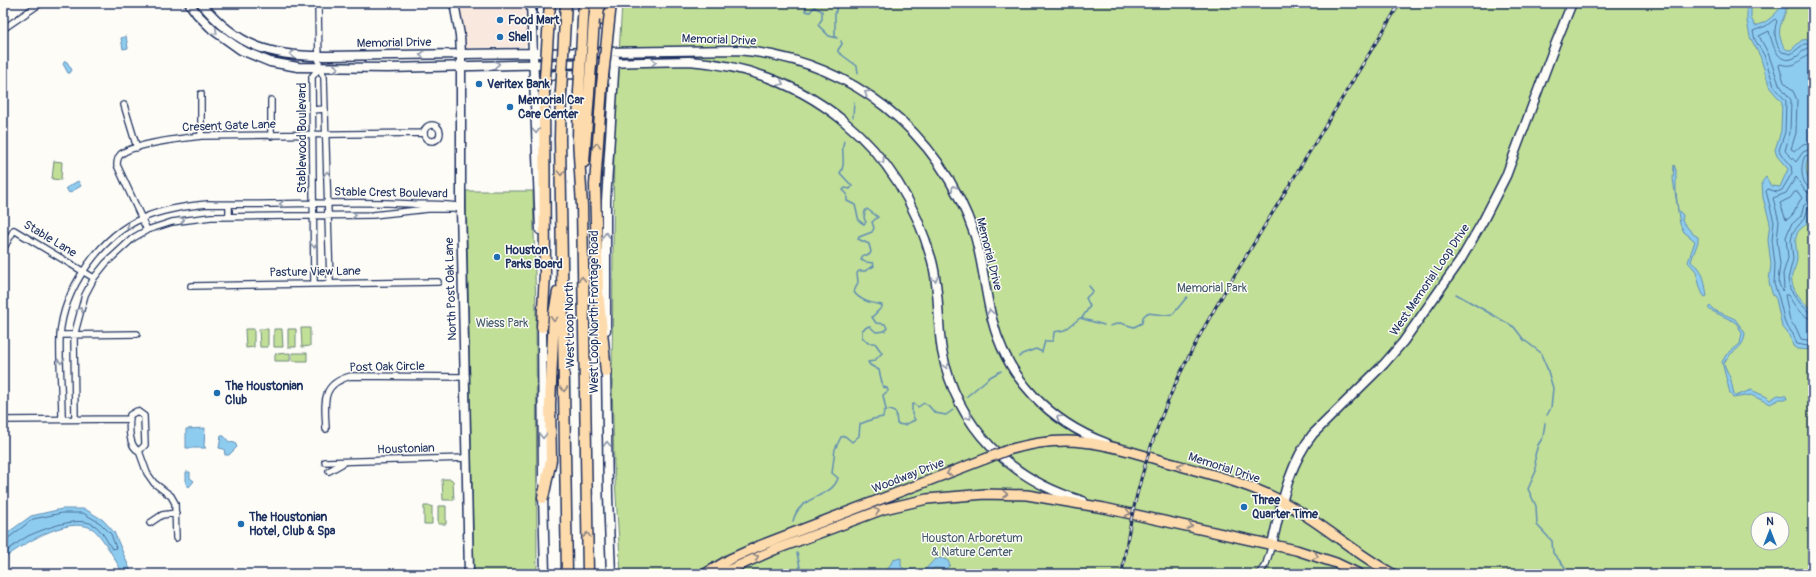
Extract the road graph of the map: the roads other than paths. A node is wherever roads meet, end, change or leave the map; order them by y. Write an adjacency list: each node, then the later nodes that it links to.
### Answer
1 (41, 3): 16 (street)
2 (189, 3): 25 (main road, Memorial Drive, one-way to 25)
3 (201, 3): 20 (main road, Memorial Drive, one-way to 3)
4 (318, 3): 20 (street)
5 (454, 3): 19 (main road, North Post Oak Lane)
6 (531, 3): 18 (main road)
7 (542, 3): 18 (main road)
8 (550, 3): 58 (highway, bridge)
9 (566, 3): 51 (highway, West Loop North, one-way to 51, bridge)
10 (584, 3): 28 (highway, bridge)
11 (596, 3): 15 (highway)
12 (604, 3): 15 (highway)
13 (611, 3): 26 (highway, bridge)
14 (1572, 3): 76 (main road, West Memorial Loop Drive)
15 (599, 20): 26 (highway, bridge); 28 (highway, bridge)
16 (3, 29)
17 (616, 51): 18 (main road, Memorial Drive); 21 (main road, West Loop North Frontage Road); 70 (main road, Memorial Drive, one-way to 17)
18 (538, 53): 19 (main road, Memorial Drive); 22 (main road)
19 (461, 54): 20 (main road, Memorial Drive, one-way to 20); 23 (main road, North Post Oak Lane); 24 (main road)
20 (318, 56): 25 (street)
21 (615, 62): 22 (main road, Memorial Drive); 30 (main road, West Loop North Frontage Road); 77 (main road, Memorial Drive, one-way to 77)
22 (538, 64): 23 (main road, Memorial Drive, one-way to 22); 27 (main road)
23 (460, 65): 24 (main road, Memorial Drive); 44 (main road, North Post Oak Lane)
24 (403, 67): 25 (main road, Memorial Drive, one-way to 24)
25 (318, 68): 33 (street, Stablewood Boulevard); 34 (street, Stablewood Boulevard)
26 (601, 88): 62 (highway, one-way to 26)
27 (534, 91): 30 (main road); 58 (main road, one-way to 58)
28 (584, 92): 86 (highway, West Loop North, one-way to 28)
29 (201, 94): 38 (street)
30 (612, 97): 62 (main road, West Loop North Frontage Road, one-way to 30)
31 (271, 100): 39 (street)
32 (124, 105): 40 (street)
33 (325, 109): 34 (street); 37 (street, Stablewood Boulevard)
34 (312, 110): 36 (street, Stablewood Boulevard)
35 (424, 133): 37 (street, Cresent Gate Lane)
36 (312, 134): 37 (street, Cresent Gate Lane); 39 (street, Cresent Gate Lane); 41 (street, Stablewood Boulevard)
37 (326, 134): 42 (street, Stablewood Boulevard, one-way to 37)
38 (201, 136): 39 (street, Cresent Gate Lane); 40 (street, Cresent Gate Lane)
39 (271, 136)
40 (138, 148): 48 (street, Cresent Gate Lane)
41 (313, 203): 42 (street, Stable Crest Boulevard); 43 (street, Stable Crest Boulevard, one-way to 43); 45 (street, Stablewood Boulevard)
42 (328, 203): 44 (street, Stable Crest Boulevard); 46 (street, Stablewood Boulevard)
43 (229, 205): 47 (street); 48 (street, Stable Crest Boulevard)
44 (461, 207): 46 (street, Stable Crest Boulevard, one-way to 44); 63 (main road, North Post Oak Lane)
45 (313, 216): 46 (street, Stable Crest Boulevard); 47 (street, Stable Crest Boulevard); 55 (street, Stablewood Boulevard, one-way to 55)
46 (328, 216): 56 (street, Stablewood Boulevard)
47 (229, 217): 49 (street, Stable Crest Boulevard, one-way to 47)
48 (141, 219): 49 (street, Cresent Gate Lane); 52 (street, Stable Crest Boulevard, one-way to 52)
49 (147, 230): 53 (street, Stable Crest Boulevard)
50 (3, 249): 52 (street, Stable Lane)
51 (562, 266): 75 (highway, one-way to 75); 85 (highway, West Loop North, one-way to 85)
52 (83, 271): 53 (street, Stable Lane); 60 (street, Stable Crest Boulevard)
53 (94, 278): 61 (street, Stable Crest Boulevard, one-way to 53)
54 (438, 282): 56 (street, Pasture View Lane)
55 (314, 283): 56 (street, Pasture View Lane); 57 (street, Pasture View Lane)
56 (330, 283)
57 (191, 286)
58 (542, 327): 75 (main road, one-way to 75)
59 (136, 334): 61 (street)
60 (60, 335): 61 (street); 66 (street, Stable Crest Boulevard, one-way to 66)
61 (74, 336): 64 (street, Stable Crest Boulevard)
62 (606, 372): 87 (main road, West Loop North Frontage Road, one-way to 62)
63 (466, 377): 68 (street, Post Oak Circle); 71 (main road, North Post Oak Lane)
64 (75, 418): 65 (street); 66 (street)
65 (130, 418): 69 (street); 69 (street)
66 (62, 419): 67 (street)
67 (3, 420)
68 (326, 429)
69 (139, 451): 78 (street)
70 (1128, 451): 76 (main road, Memorial Drive, one-way to 70); 80 (main road, Woodway Drive, one-way to 80, bridge)
71 (467, 458): 73 (street, Houstonian); 83 (main road, North Post Oak Lane)
72 (326, 462): 73 (street, Houstonian)
73 (345, 462): 74 (street, Houstonian)
74 (329, 471)
75 (543, 498): 84 (main road)
76 (1282, 502): 82 (main road, West Memorial Loop Drive); 92 (main road, Memorial Drive)
77 (1104, 508): 80 (main road, Woodway Drive, one-way to 77); 82 (main road, Memorial Drive, one-way to 82)
78 (176, 513): 79 (street); 81 (street)
79 (150, 523)
80 (828, 524): 88 (main road, Woodway Drive); 89 (main road, Woodway Drive, one-way to 80)
81 (176, 538)
82 (1272, 544): 90 (street); 91 (main road, Memorial Drive, one-way to 91)
83 (469, 574)
84 (545, 574)
85 (567, 574)
86 (588, 574)
87 (611, 574)
88 (705, 574)
89 (720, 574)
90 (1258, 574)
91 (1359, 574)
92 (1393, 574)

